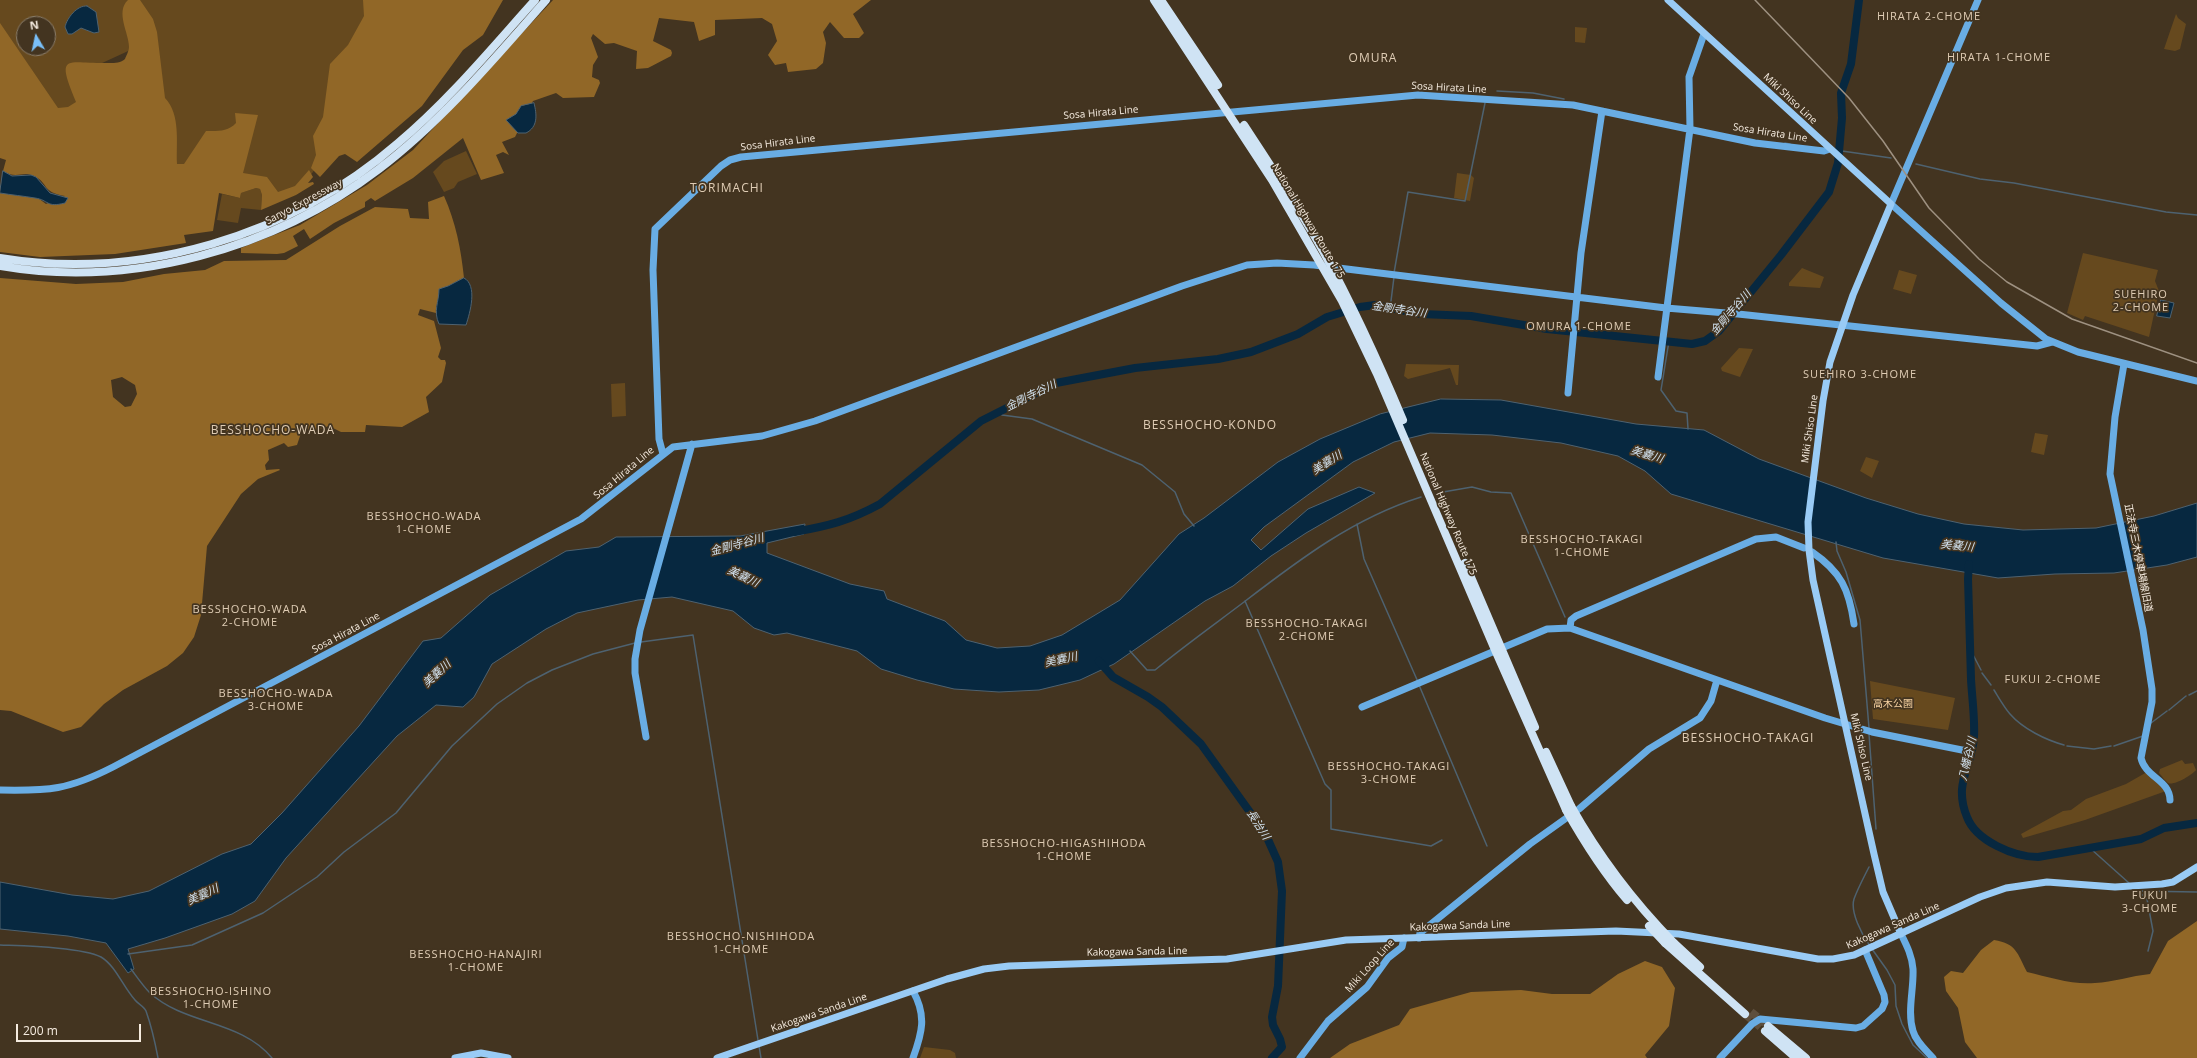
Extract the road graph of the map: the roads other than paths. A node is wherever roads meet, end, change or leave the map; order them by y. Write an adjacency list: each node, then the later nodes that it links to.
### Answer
1 (535, 0): 13 (highway, Sanyo Expressway)
2 (546, 0): 14 (highway, Sanyo Expressway)
3 (1154, 0): 9 (highway, National Highway Route 175)
4 (1161, 0): 9 (highway, National Highway Route 175)
5 (1668, 0): 7 (main road, Miki Shiso Line)
6 (1978, 0): 12 (street)
7 (1704, 34): 10 (street); 11 (main road, Miki Shiso Line)
8 (1602, 111): 9 (street, Sosa Hirata Line); 10 (street, Sosa Hirata Line); 16 (street)
9 (1232, 112): 15 (highway, National Highway Route 175); 27 (street, Sosa Hirata Line)
10 (1690, 128): 11 (street, Sosa Hirata Line); 17 (street)
11 (1830, 150): 12 (main road, Miki Shiso Line)
12 (1891, 204): 18 (main road, Miki Shiso Line); 19 (street)
13 (0, 258)
14 (0, 266)
15 (1328, 267): 16 (street); 26 (street); 32 (highway, National Highway Route 175)
16 (1577, 298): 17 (street); 25 (street)
17 (1666, 308): 18 (street); 23 (street)
18 (1842, 325): 21 (street); 35 (main road, Miki Shiso Line)
19 (2041, 336): 20 (street); 21 (street)
20 (2052, 342): 21 (street); 22 (street)
21 (2037, 346)
22 (2124, 364): 24 (street); 39 (street, 正法寺三木停車場線旧道)
23 (1658, 377)
24 (2197, 381)
25 (1568, 394)
26 (692, 444): 27 (street); 36 (street)
27 (663, 454): 38 (street, Sosa Hirata Line)
28 (1804, 548): 31 (street)
29 (1812, 552): 30 (street)
30 (1854, 624)
31 (1570, 628): 32 (street); 33 (street)
32 (1498, 649): 34 (street); 40 (highway, National Highway Route 175)
33 (1717, 680): 35 (street); 44 (street)
34 (1362, 707)
35 (1846, 724): 37 (street); 42 (main road, Miki Shiso Line)
36 (646, 737)
37 (1967, 751)
38 (0, 790)
39 (2170, 800)
40 (1569, 808): 40 (highway, National Highway Route 175, bridge)
41 (2197, 867): 42 (main road, Kakogawa Sanda Line)
42 (1902, 934): 45 (main road, Kakogawa Sanda Line); 55 (street)
43 (1404, 938): 44 (main road, Kakogawa Sanda Line); 46 (main road, Kakogawa Sanda Line); 51 (street, Miki Loop Line)
44 (1419, 938): 45 (main road, Kakogawa Sanda Line)
45 (1869, 949): 52 (street)
46 (913, 991): 49 (main road, Kakogawa Sanda Line); 50 (street)
47 (455, 1058): 48 (main road)
48 (508, 1058)
49 (717, 1058)
50 (913, 1058)
51 (1300, 1058)
52 (1720, 1058)
53 (1796, 1058): 54 (highway)
54 (1806, 1058)
55 (1933, 1058)

